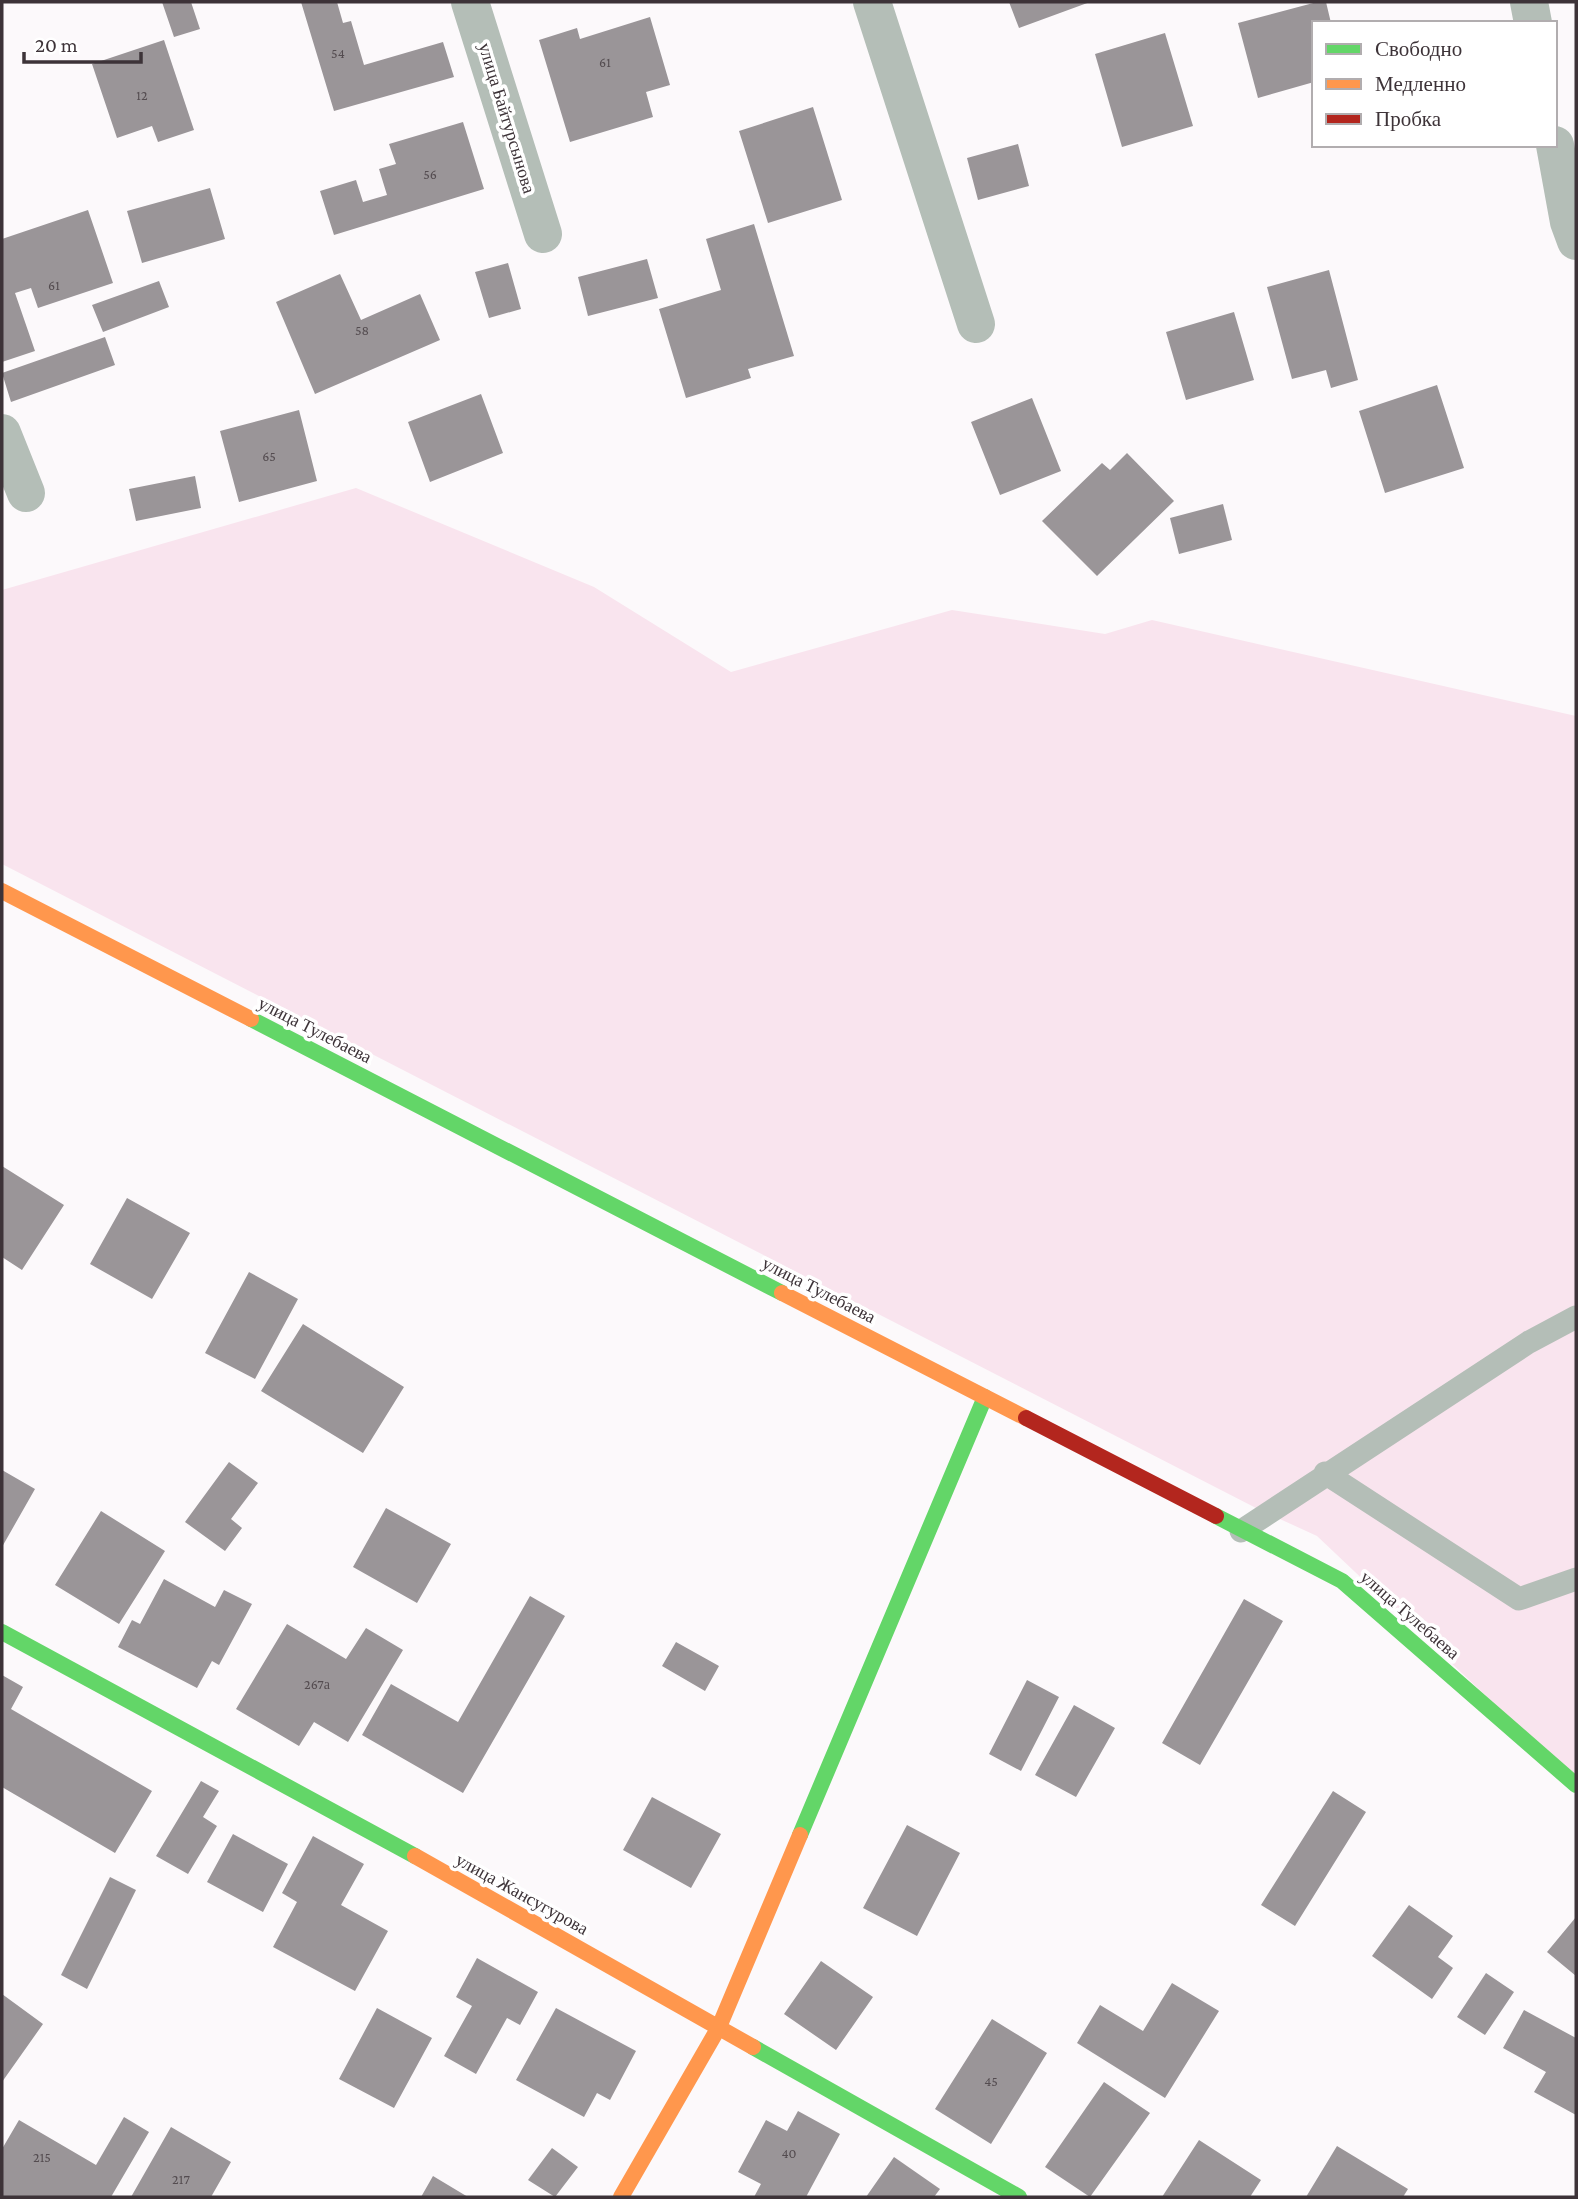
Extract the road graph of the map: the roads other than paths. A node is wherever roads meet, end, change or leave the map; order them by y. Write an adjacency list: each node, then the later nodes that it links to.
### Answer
1 (470, 2): 6 (street, улица Байтурсынова)
2 (872, 2): 8 (street)
3 (1529, 2): 4 (street)
4 (1532, 21)
5 (1562, 148): 7 (street)
6 (543, 234)
7 (1576, 241)
8 (976, 324)
9 (2, 433): 10 (street)
10 (26, 493)
11 (2, 891): 13 (street, улица Тулебаева)
12 (1576, 1317): 14 (lane)
13 (985, 1397): 15 (street, улица Тулебаева); 19 (street)
14 (1325, 1473): 15 (lane); 16 (lane)
15 (1241, 1531): 18 (street, улица Тулебаева)
16 (1576, 1579)
17 (2, 1632): 19 (street, улица Жансугурова)
18 (1576, 1785)
19 (719, 2027): 20 (street); 21 (street, улица Жансугурова)
20 (621, 2197)
21 (1019, 2197)

